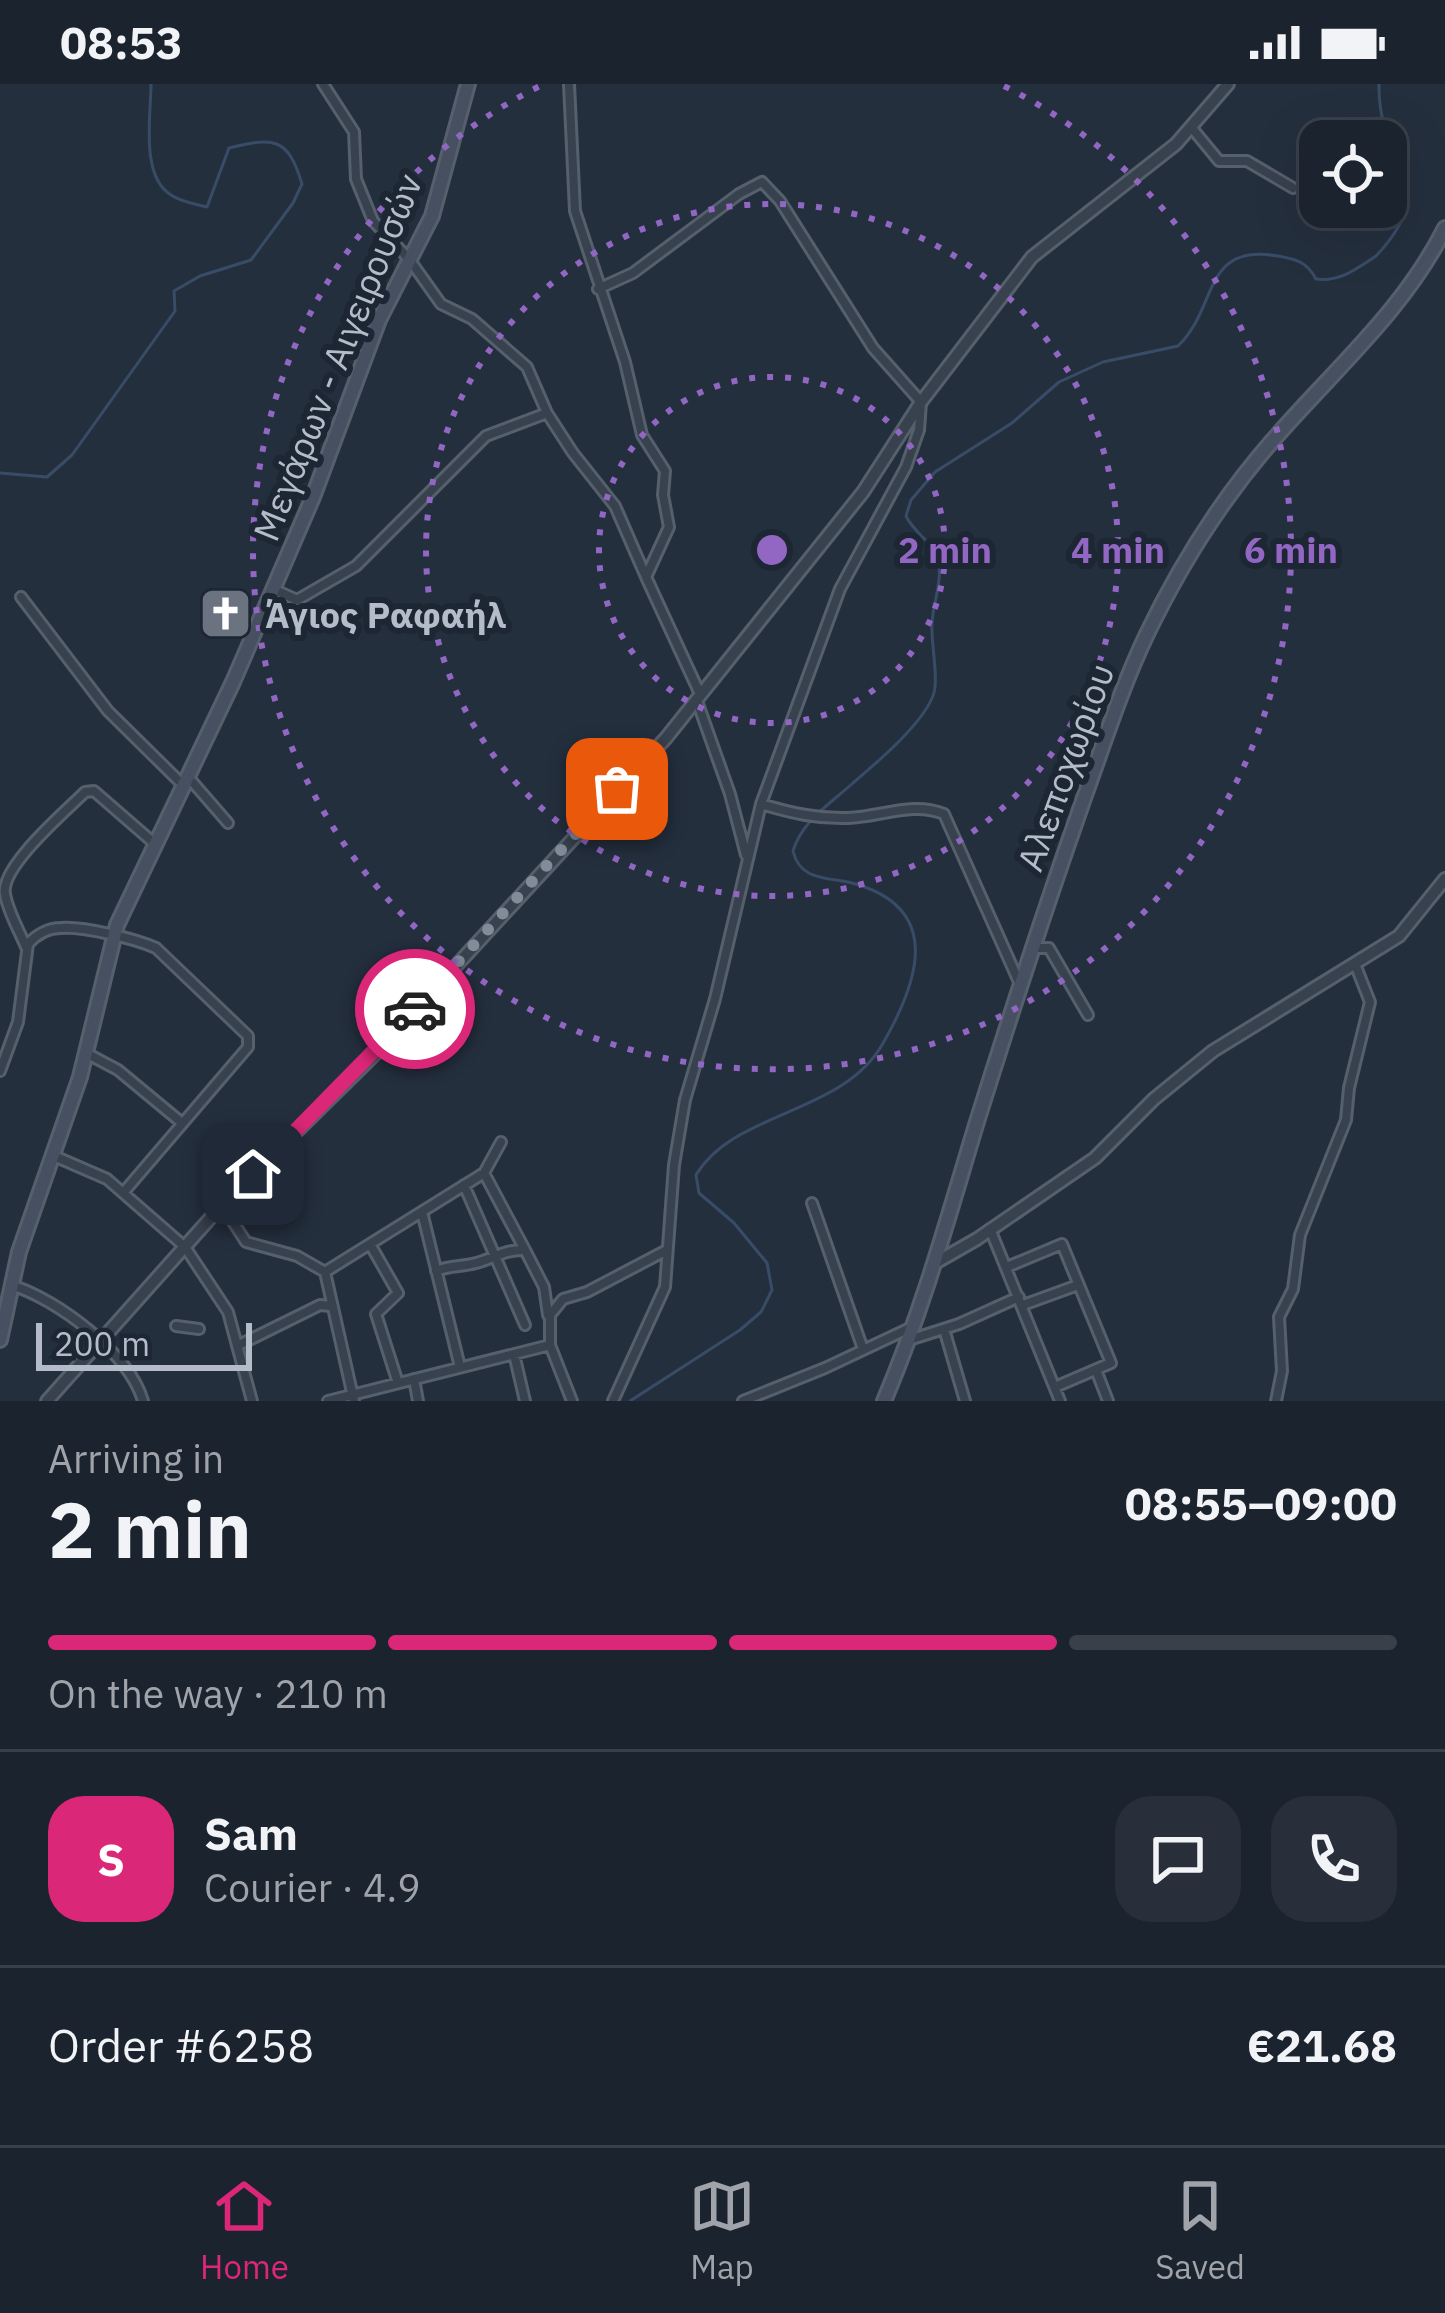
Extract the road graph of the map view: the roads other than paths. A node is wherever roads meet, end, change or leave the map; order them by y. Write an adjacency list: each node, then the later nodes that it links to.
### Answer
1 (323, 84): 8 (street)
2 (468, 84): 8 (main road, Μεγάρων - Αιγειρουσών)
3 (568, 84): 9 (street)
4 (1228, 84): 5 (street)
5 (1191, 127): 6 (street); 10 (street)
6 (1293, 188)
7 (1445, 228): 25 (main road, Αλεποχωρίου)
8 (409, 259): 11 (street); 13 (main road, Μεγάρων - Αιγειρουσών)
9 (598, 289): 10 (street); 12 (street)
10 (921, 402): 15 (street); 17 (street)
11 (548, 413): 12 (street); 13 (street)
12 (646, 577): 15 (street)
13 (273, 589): 16 (main road, Μεγάρων - Αιγειρουσών)
14 (21, 597): 16 (street)
15 (699, 698): 20 (street); 38 (street)
16 (186, 783): 18 (street); 19 (main road, Μεγάρων - Αιγειρουσών)
17 (761, 804): 20 (street); 27 (street)
18 (228, 823)
19 (155, 844): 22 (street); 23 (main road, Μεγάρων - Αιγειρουσών)
20 (748, 862): 44 (street)
21 (1445, 879): 26 (street)
22 (2, 895): 24 (street)
23 (115, 938): 24 (street); 29 (main road, Μεγάρων - Αιγειρουσών); 31 (street)
24 (26, 948): 30 (street)
25 (1034, 948): 27 (main road, Αλεποχωρίου); 28 (street)
26 (1355, 964): 40 (street); 85 (street)
27 (1021, 986): 46 (main road, Αλεποχωρίου)
28 (1088, 1015)
29 (86, 1053): 31 (street); 33 (main road, Μεγάρων - Αιγειρουσών)
30 (0, 1070)
31 (182, 1123): 36 (street)
32 (501, 1142): 34 (street)
33 (54, 1156): 36 (street); 50 (main road, Μεγάρων - Αιγειρουσών)
34 (484, 1173): 35 (street); 43 (street)
35 (464, 1185): 39 (street); 45 (street)
36 (123, 1193): 42 (street)
37 (812, 1203): 64 (street)
38 (222, 1205): 42 (street); 49 (street)
39 (422, 1211): 41 (street); 48 (street)
40 (990, 1229): 46 (street); 47 (street)
41 (370, 1244): 49 (street); 69 (street)
42 (185, 1247): 61 (street); 63 (street)
43 (525, 1250): 45 (street); 54 (street)
44 (665, 1251): 54 (street); 79 (street)
45 (496, 1255): 48 (street); 55 (street)
46 (935, 1262): 59 (main road, Αλεποχωρίου)
47 (1007, 1267): 51 (street); 52 (street)
48 (436, 1271): 66 (street)
49 (325, 1272): 53 (street)
50 (7, 1282): 60 (main road, Μεγάρων - Αιγειρουσών); 61 (street)
51 (1078, 1285): 52 (street); 67 (street)
52 (1021, 1301): 58 (street); 70 (street)
53 (333, 1306): 63 (street); 71 (street)
54 (548, 1323): 62 (street)
55 (525, 1325)
56 (176, 1327): 57 (street)
57 (199, 1329)
58 (944, 1329): 59 (street); 82 (street)
59 (910, 1333): 64 (street); 81 (main road, Αλεποχωρίου)
60 (0, 1340)
61 (100, 1343): 73 (street); 74 (street)
62 (550, 1345): 65 (street); 72 (street)
63 (237, 1346): 75 (street)
64 (862, 1349): 80 (street)
65 (514, 1354): 66 (street); 78 (street)
66 (460, 1368): 68 (street)
67 (1096, 1370): 70 (street); 84 (street)
68 (414, 1379): 69 (street); 77 (street)
69 (398, 1383): 71 (street)
70 (1055, 1388): 83 (street)
71 (354, 1398): 76 (street)
72 (568, 1400)
73 (47, 1401)
74 (142, 1401)
75 (252, 1401)
76 (328, 1401)
77 (418, 1401)
78 (525, 1401)
79 (613, 1401)
80 (743, 1401)
81 (884, 1401)
82 (964, 1401)
83 (1060, 1401)
84 (1108, 1401)
85 (1276, 1401)

